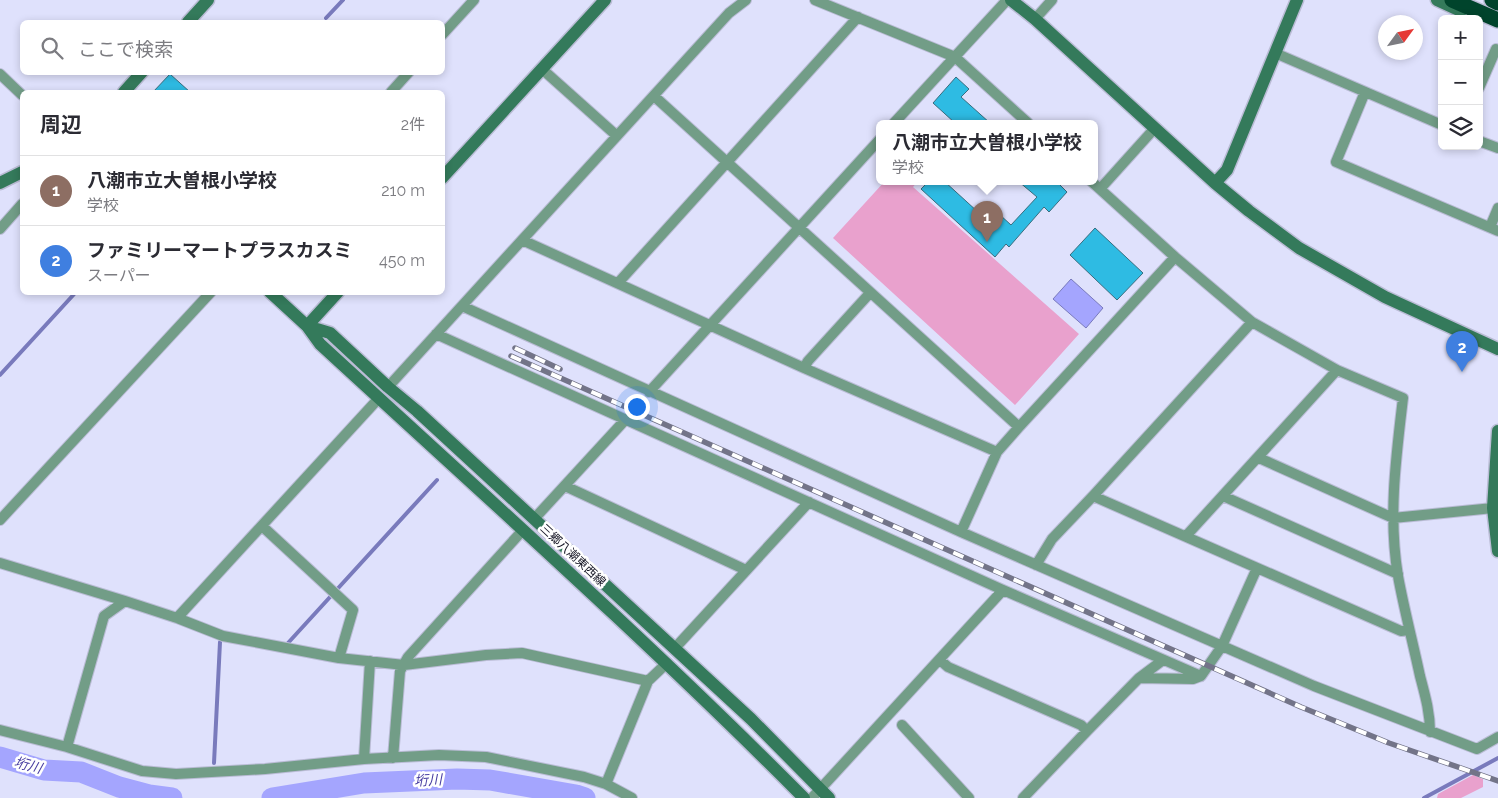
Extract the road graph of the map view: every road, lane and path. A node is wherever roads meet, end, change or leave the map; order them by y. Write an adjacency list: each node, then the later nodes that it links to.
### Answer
1 (208, 0): 17 (street)
2 (605, 0): 25 (street)
3 (746, 0): 34 (street)
4 (815, 0): 15 (street)
5 (1007, 0): 24 (street)
6 (1011, 0): 16 (street)
7 (1052, 0): 16 (street)
8 (1297, 0): 23 (street)
9 (1437, 0): 14 (street)
10 (1452, 0): 18 (highway)
11 (1492, 0): 13 (highway)
12 (469, 2): 21 (street)
13 (1498, 3)
14 (1470, 15)
15 (858, 17): 24 (street); 43 (street)
16 (1035, 19): 38 (street)
17 (190, 20)
18 (1498, 20)
19 (1483, 21): 20 (street)
20 (1498, 27)
21 (445, 31)
22 (1496, 49): 29 (street)
23 (1275, 53): 32 (street); 47 (street)
24 (955, 57): 35 (street); 36 (street)
25 (542, 69): 39 (street); 45 (street)
26 (0, 74): 33 (street)
27 (139, 75): 30 (street)
28 (406, 75): 31 (street)
29 (1483, 79)
30 (126, 90)
31 (393, 90)
32 (1365, 92): 37 (street); 54 (street)
33 (20, 93)
34 (654, 96): 39 (street); 43 (street)
35 (897, 120)
36 (1025, 120)
37 (1438, 123)
38 (1154, 129): 47 (street); 49 (street)
39 (617, 136): 55 (street)
40 (1483, 142): 42 (street)
41 (876, 143): 52 (street)
42 (1498, 148)
43 (726, 162): 52 (street); 57 (street)
44 (20, 173): 46 (street)
45 (445, 175)
46 (0, 183)
47 (1215, 183): 67 (street)
48 (1096, 185): 49 (street)
49 (1100, 189): 56 (street)
50 (20, 206): 53 (street)
51 (1498, 208): 54 (street)
52 (799, 228): 58 (street); 64 (street)
53 (0, 229)
54 (1494, 229)
55 (522, 240): 57 (street); 62 (street)
56 (1175, 257): 63 (street); 74 (street)
57 (618, 283): 64 (street)
58 (870, 294): 68 (street); 74 (street)
59 (207, 295): 85 (street)
60 (273, 295): 65 (street, 三郷八潮東西線)
61 (335, 295): 65 (street)
62 (462, 306): 66 (street); 71 (street)
63 (1252, 322): 69 (street); 79 (street)
64 (710, 324): 68 (street); 71 (street)
65 (307, 326): 70 (street, 三郷八潮東西線); 72 (street, 三郷八潮東西線)
66 (436, 334): 70 (street); 73 (street)
67 (1498, 348)
68 (804, 368): 76 (street)
69 (1337, 370): 77 (street); 83 (street)
70 (388, 387): 84 (street, 三郷八潮東西線)
71 (649, 392): 88 (street)
72 (379, 398): 86 (street); 87 (street, 三郷八潮東西線)
73 (626, 419): 78 (street); 81 (street)
74 (1018, 427): 76 (street)
75 (1498, 431): 82 (street)
76 (998, 452): 88 (street)
77 (1259, 458): 80 (street); 83 (street)
78 (565, 486): 84 (street); 94 (street)
79 (1093, 496): 89 (street); 92 (street)
80 (1223, 496): 89 (street); 95 (street)
81 (809, 502): 94 (street); 96 (street)
82 (1494, 508): 83 (street); 90 (street)
83 (1393, 518): 95 (street)
84 (534, 519): 101 (street, 三郷八潮東西線)
85 (0, 520)
86 (262, 526): 98 (street); 102 (street)
87 (523, 530): 106 (street, 三郷八潮東西線); 107 (street)
88 (961, 532): 92 (street)
89 (1186, 536): 93 (street)
90 (1498, 551)
91 (0, 563): 97 (street)
92 (1036, 565): 100 (street)
93 (1257, 568): 99 (street); 100 (street)
94 (746, 570): 101 (street)
95 (1398, 574): 99 (street)
96 (1003, 590): 103 (street); 104 (street)
97 (126, 601): 98 (street); 116 (street)
98 (177, 618): 102 (street)
99 (1409, 630): 114 (street)
100 (1222, 646): 108 (street); 114 (street)
101 (675, 648): 120 (street, 三郷八潮東西線)
102 (339, 658): 105 (street)
103 (940, 660): 113 (street); 120 (street)
104 (1164, 660): 108 (street); 109 (street)
105 (370, 661): 107 (street); 118 (street)
106 (667, 663): 110 (street); 122 (street, 三郷八潮東西線)
107 (404, 666): 110 (street); 117 (street)
108 (1201, 676): 109 (street)
109 (1139, 678): 113 (street)
110 (648, 681): 119 (street)
111 (902, 725): 123 (street)
112 (0, 730): 116 (street)
113 (1088, 731): 124 (street)
114 (1430, 732): 115 (street)
115 (1498, 737)
116 (67, 747): 118 (street)
117 (393, 758): 118 (street); 119 (street)
118 (364, 759)
119 (606, 784): 121 (street)
120 (821, 795)
121 (632, 798)
122 (804, 798)
123 (968, 798)
124 (1023, 798)

